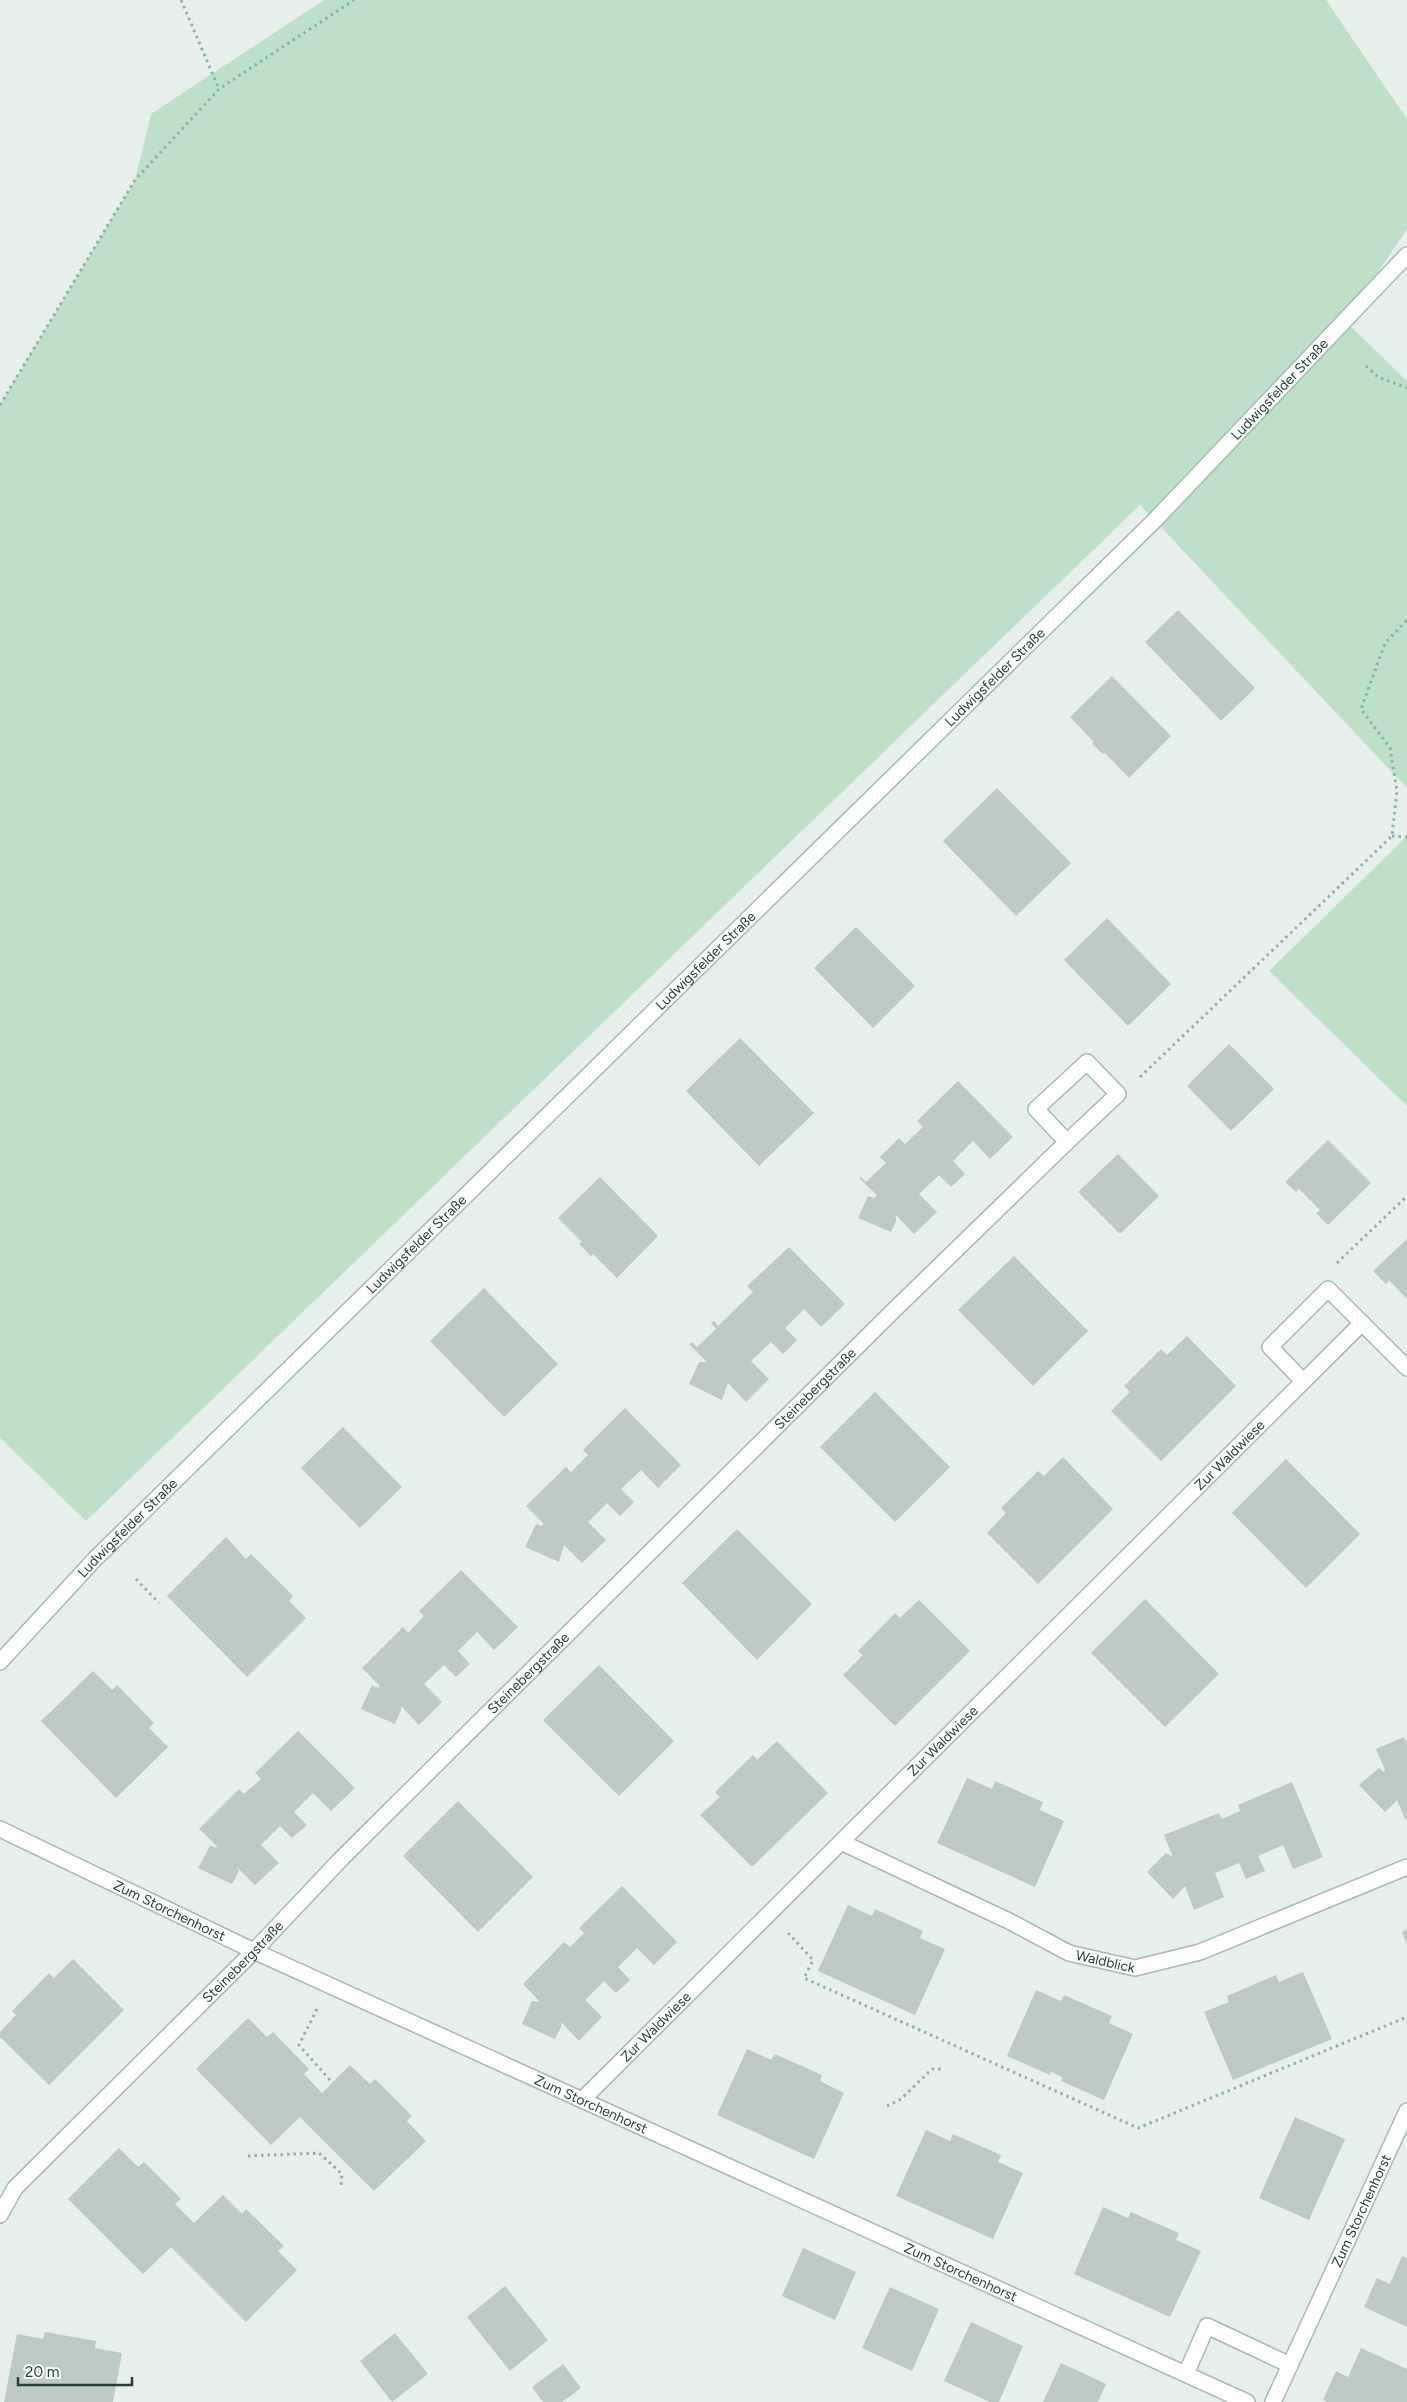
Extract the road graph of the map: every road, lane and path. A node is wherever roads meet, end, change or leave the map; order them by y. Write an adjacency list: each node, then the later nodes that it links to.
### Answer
1 (181, 0): 3 (path)
2 (354, 0): 3 (path)
3 (219, 89): 7 (path)
4 (1407, 255): 20 (street, Ludwigsfelder Straße)
5 (1366, 366): 6 (path)
6 (1407, 388)
7 (0, 405)
8 (1407, 620): 9 (path)
9 (1392, 836): 10 (path); 11 (path)
10 (1407, 837)
11 (1118, 1094): 12 (street, Steinebergstraße); 12 (street)
12 (1067, 1142): 25 (street, Steinebergstraße)
13 (1407, 1196): 14 (path)
14 (1328, 1289): 15 (street); 17 (street)
15 (1362, 1323): 16 (street); 17 (street, Zur Waldwiese)
16 (1407, 1368)
17 (1303, 1381): 22 (street, Zur Waldwiese)
18 (136, 1579): 19 (path)
19 (160, 1603)
20 (0, 1662)
21 (0, 1829): 25 (street, Zum Storchenhorst)
22 (841, 1842): 23 (street, Waldblick); 24 (street, Zur Waldwiese)
23 (1407, 1867)
24 (770, 1912): 27 (path); 30 (street, Zur Waldwiese)
25 (254, 1951): 26 (street, Zum Storchenhorst); 35 (street, Steinebergstraße)
26 (330, 1985): 29 (path); 30 (street, Zum Storchenhorst)
27 (1407, 2017)
28 (942, 2069): 31 (path)
29 (330, 2080)
30 (582, 2100): 37 (street, Zum Storchenhorst)
31 (887, 2106)
32 (1407, 2111): 36 (street, Zum Storchenhorst)
33 (248, 2156): 34 (path)
34 (342, 2187)
35 (0, 2215)
36 (1290, 2366): 37 (street); 39 (street, Zum Storchenhorst)
37 (1186, 2374): 38 (street, Zum Storchenhorst)
38 (1247, 2402)
39 (1273, 2402)

